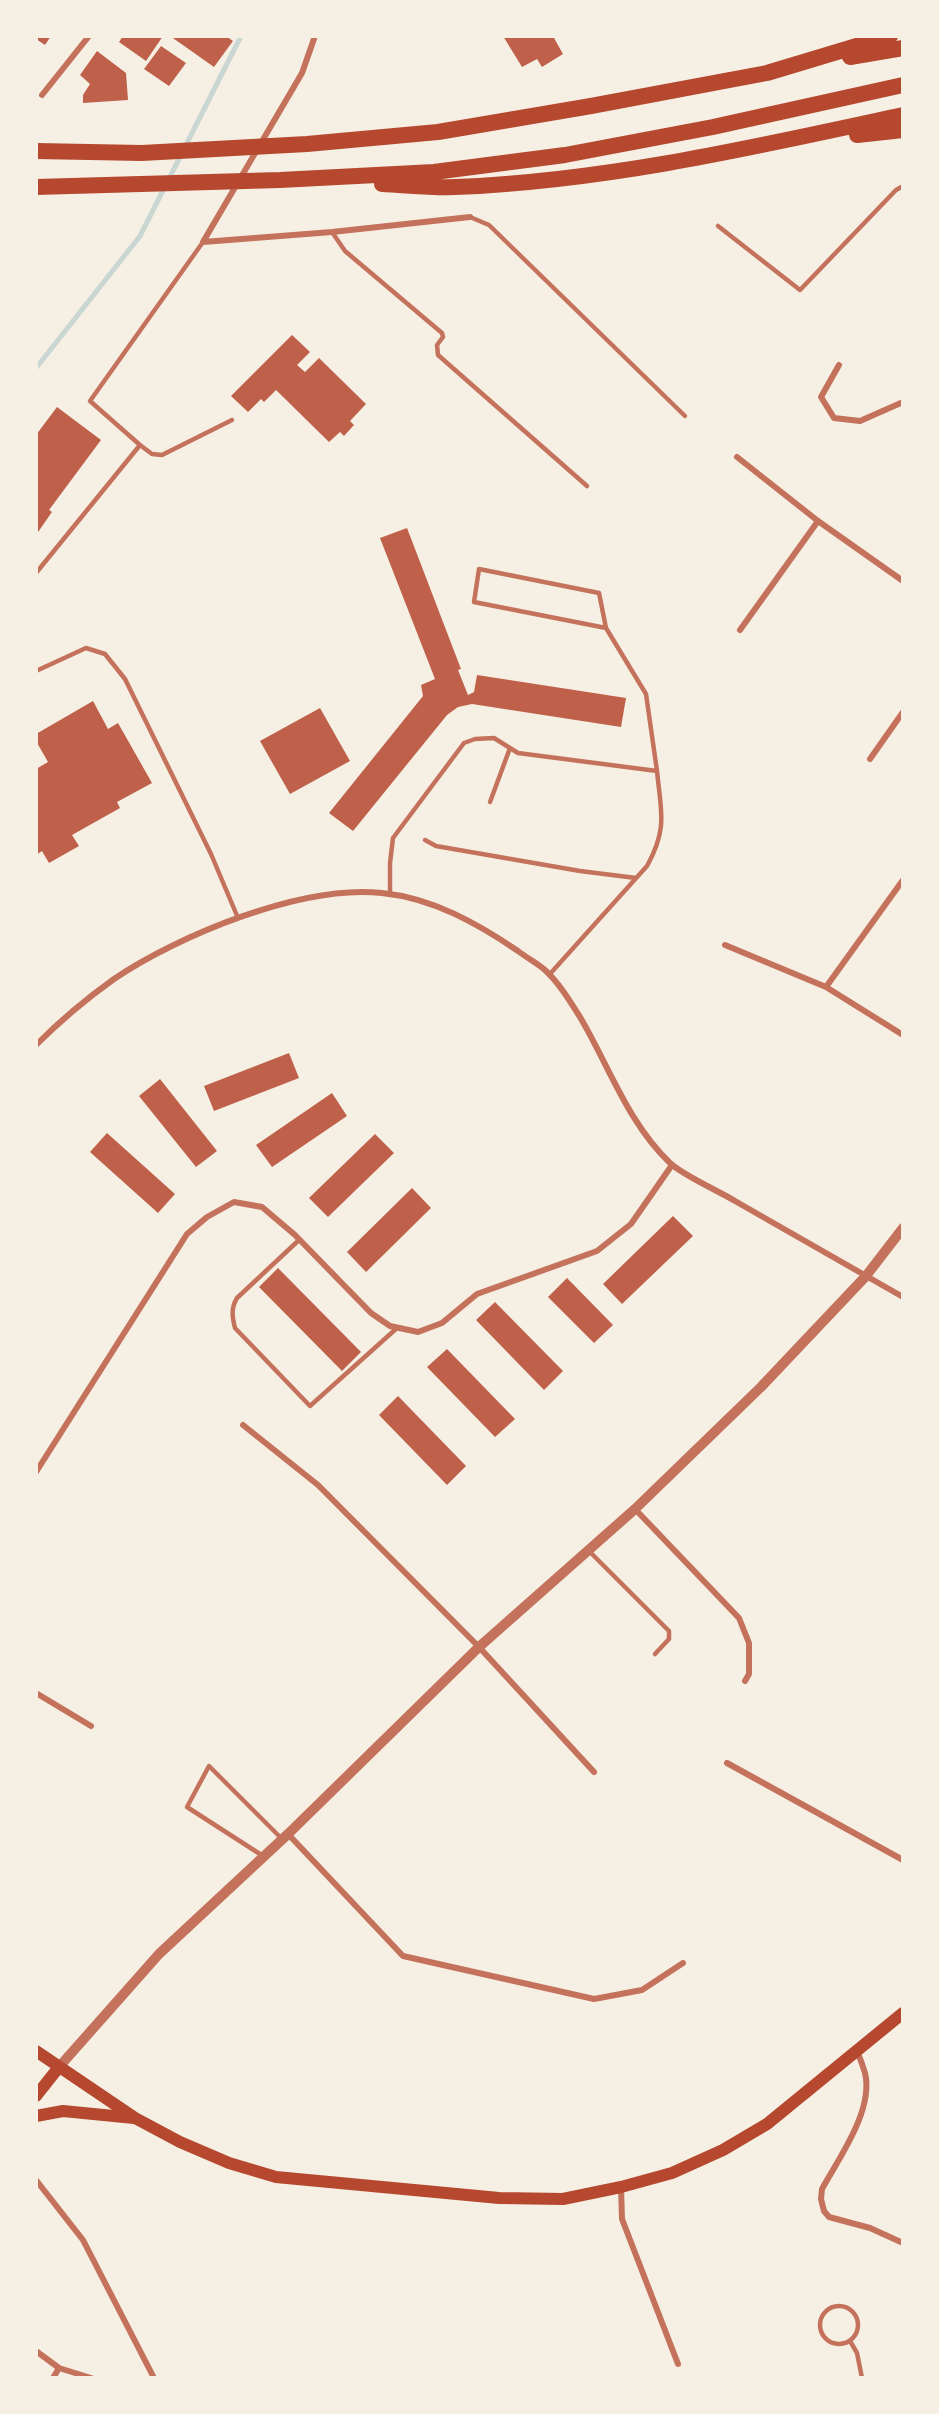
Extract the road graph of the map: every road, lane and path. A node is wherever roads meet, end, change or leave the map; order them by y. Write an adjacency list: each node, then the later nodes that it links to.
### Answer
1 (89, 36): 7 (street)
2 (315, 36): 18 (street)
3 (890, 36): 5 (highway)
4 (903, 48): 5 (highway)
5 (767, 73): 11 (highway)
6 (903, 85): 12 (highway)
7 (42, 95)
8 (903, 115): 10 (highway)
9 (903, 130): 10 (highway)
10 (755, 147): 12 (highway)
11 (36, 151)
12 (280, 180): 14 (highway)
13 (903, 186): 16 (lane)
14 (36, 187)
15 (470, 217): 17 (street); 21 (lane)
16 (718, 226)
17 (332, 232): 18 (street); 25 (lane)
18 (203, 242): 23 (lane)
19 (839, 364): 20 (street)
20 (903, 402)
21 (685, 416)
22 (232, 420): 23 (lane)
23 (140, 445): 27 (lane)
24 (737, 457): 26 (street)
25 (587, 486)
26 (818, 521): 28 (street); 30 (street)
27 (36, 573)
28 (902, 577)
29 (606, 628): 29 (lane); 35 (lane)
30 (740, 630)
31 (36, 671): 41 (lane)
32 (903, 712): 34 (street)
33 (510, 748): 35 (lane); 36 (lane); 40 (lane)
34 (870, 759)
35 (657, 771): 38 (lane)
36 (490, 802)
37 (425, 840): 38 (lane)
38 (636, 878): 43 (lane)
39 (903, 880): 44 (street)
40 (390, 894): 41 (street); 43 (street)
41 (238, 918): 46 (street)
42 (725, 945): 44 (street)
43 (549, 975): 47 (street)
44 (826, 987): 45 (street)
45 (903, 1035)
46 (36, 1044)
47 (672, 1165): 50 (street); 52 (street)
48 (903, 1228): 50 (street)
49 (299, 1240): 52 (street); 52 (lane); 54 (street)
50 (866, 1276): 51 (street); 55 (street)
51 (903, 1297)
52 (397, 1328)
53 (243, 1425): 57 (street)
54 (36, 1472)
55 (635, 1509): 56 (street); 59 (street)
56 (588, 1550): 57 (street); 58 (lane)
57 (479, 1647): 63 (street); 64 (street)
58 (655, 1654)
59 (745, 1681)
60 (36, 1693): 61 (street)
61 (91, 1726)
62 (727, 1763): 66 (street)
63 (594, 1772)
64 (285, 1837): 65 (street); 65 (lane); 67 (street)
65 (264, 1857): 71 (street)
66 (903, 1860)
67 (683, 1963)
68 (903, 2013): 69 (main road)
69 (857, 2050): 76 (main road); 77 (street)
70 (36, 2051): 71 (main road)
71 (59, 2067): 72 (main road); 74 (main road)
72 (36, 2096)
73 (36, 2116): 74 (main road)
74 (135, 2118): 76 (main road)
75 (36, 2180): 84 (street)
76 (621, 2187): 80 (street)
77 (903, 2242)
78 (850, 2341): 78 (lane); 85 (lane)
79 (36, 2351): 81 (street)
80 (678, 2364)
81 (59, 2368): 82 (street); 83 (street)
82 (53, 2378)
83 (91, 2378)
84 (154, 2378)
85 (862, 2378)

